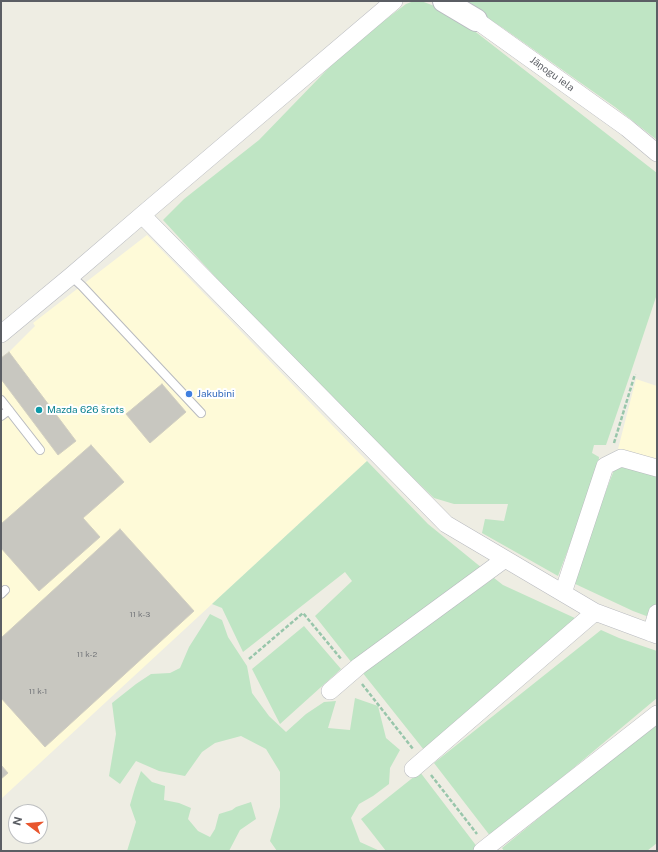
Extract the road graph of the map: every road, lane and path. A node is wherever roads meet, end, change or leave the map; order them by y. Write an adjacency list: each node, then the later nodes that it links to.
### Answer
1 (394, 1): 5 (street)
2 (444, 1): 3 (street, Jāņogu iela)
3 (476, 20): 4 (street, Jāņogu iela)
4 (657, 153)
5 (142, 215): 6 (street); 16 (street)
6 (71, 276): 7 (street); 11 (lane)
7 (1, 334)
8 (635, 374): 14 (path)
9 (1, 400): 10 (lane)
10 (9, 410): 12 (lane); 13 (lane)
11 (201, 413)
12 (1, 416)
13 (40, 450)
14 (605, 466): 15 (street); 17 (street)
15 (657, 468)
16 (505, 559): 17 (street); 21 (street)
17 (563, 593): 18 (street)
18 (595, 612): 20 (street); 23 (street)
19 (657, 613): 20 (street)
20 (654, 634)
21 (330, 691)
22 (657, 714): 24 (street)
23 (418, 765): 24 (path)
24 (485, 849)

